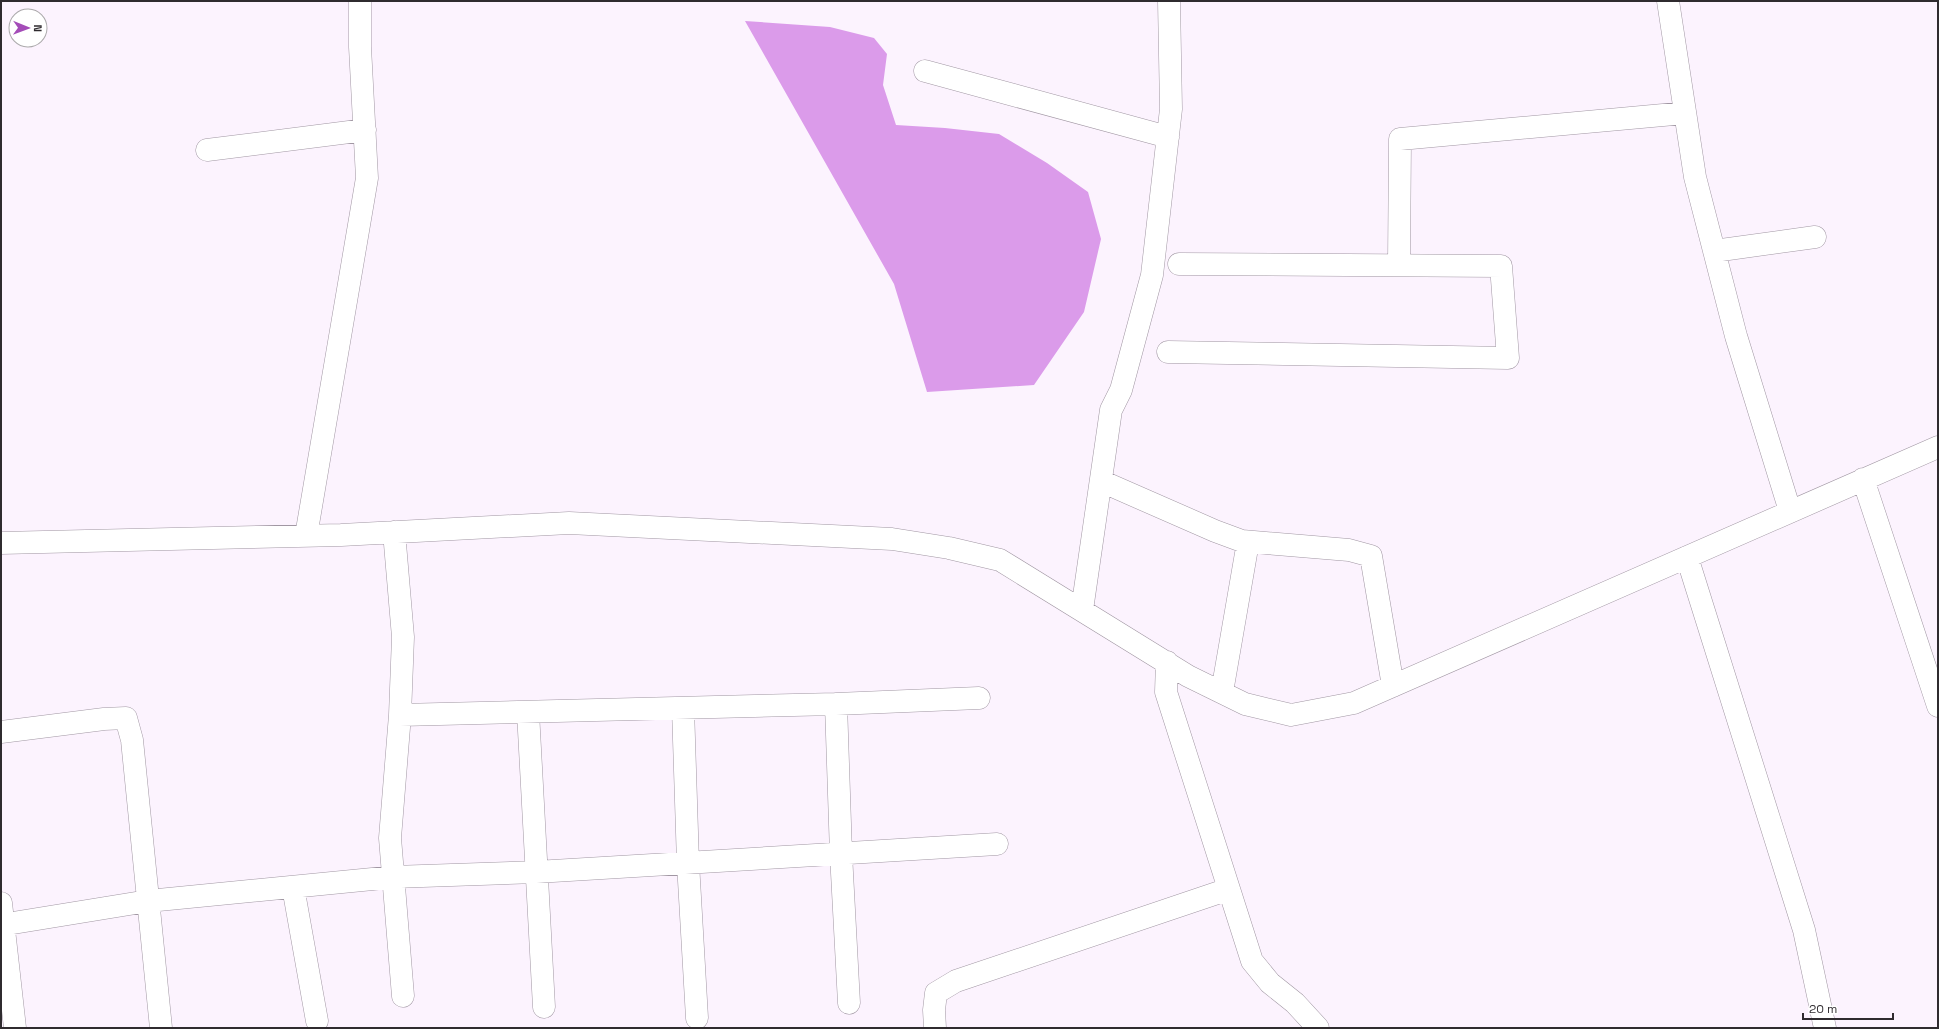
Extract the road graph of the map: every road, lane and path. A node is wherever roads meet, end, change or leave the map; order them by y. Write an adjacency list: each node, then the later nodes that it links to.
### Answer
1 (360, 1): 6 (street)
2 (1169, 1): 7 (street)
3 (1668, 1): 5 (street)
4 (925, 71): 7 (street)
5 (1685, 113): 10 (street); 12 (street)
6 (365, 130): 8 (street); 19 (street)
7 (1168, 137): 16 (street)
8 (207, 150)
9 (1814, 237): 10 (street)
10 (1714, 252): 17 (street)
11 (1179, 264): 12 (street)
12 (1399, 265): 13 (street)
13 (1168, 352)
14 (1938, 447): 15 (street)
15 (1863, 479): 17 (street); 29 (street)
16 (1101, 481): 20 (street); 23 (street)
17 (1790, 511): 22 (street)
18 (394, 532): 19 (street); 23 (street); 32 (street)
19 (306, 536): 21 (street)
20 (1248, 542): 25 (street); 26 (street)
21 (1, 543)
22 (1687, 557): 25 (street); 53 (street)
23 (1082, 610): 24 (street)
24 (1167, 662): 26 (street); 40 (street)
25 (1393, 686): 26 (street)
26 (1222, 692)
27 (979, 698): 28 (street)
28 (836, 704): 30 (street); 35 (street)
29 (1938, 706)
30 (683, 708): 31 (street); 36 (street)
31 (528, 712): 32 (street); 37 (street)
32 (400, 715): 38 (street)
33 (1, 732): 41 (street)
34 (997, 844): 35 (street)
35 (840, 854): 36 (street); 45 (street)
36 (688, 863): 37 (street); 47 (street)
37 (536, 872): 38 (street); 46 (street)
38 (393, 877): 39 (street); 44 (street)
39 (293, 887): 41 (street); 48 (street)
40 (1229, 889): 51 (street); 52 (street)
41 (148, 901): 43 (street); 50 (street)
42 (1, 903): 43 (street)
43 (2, 925): 49 (street)
44 (403, 996)
45 (849, 1003)
46 (544, 1007)
47 (697, 1018)
48 (317, 1021)
49 (15, 1028)
50 (161, 1028)
51 (935, 1028)
52 (1318, 1028)
53 (1825, 1028)

